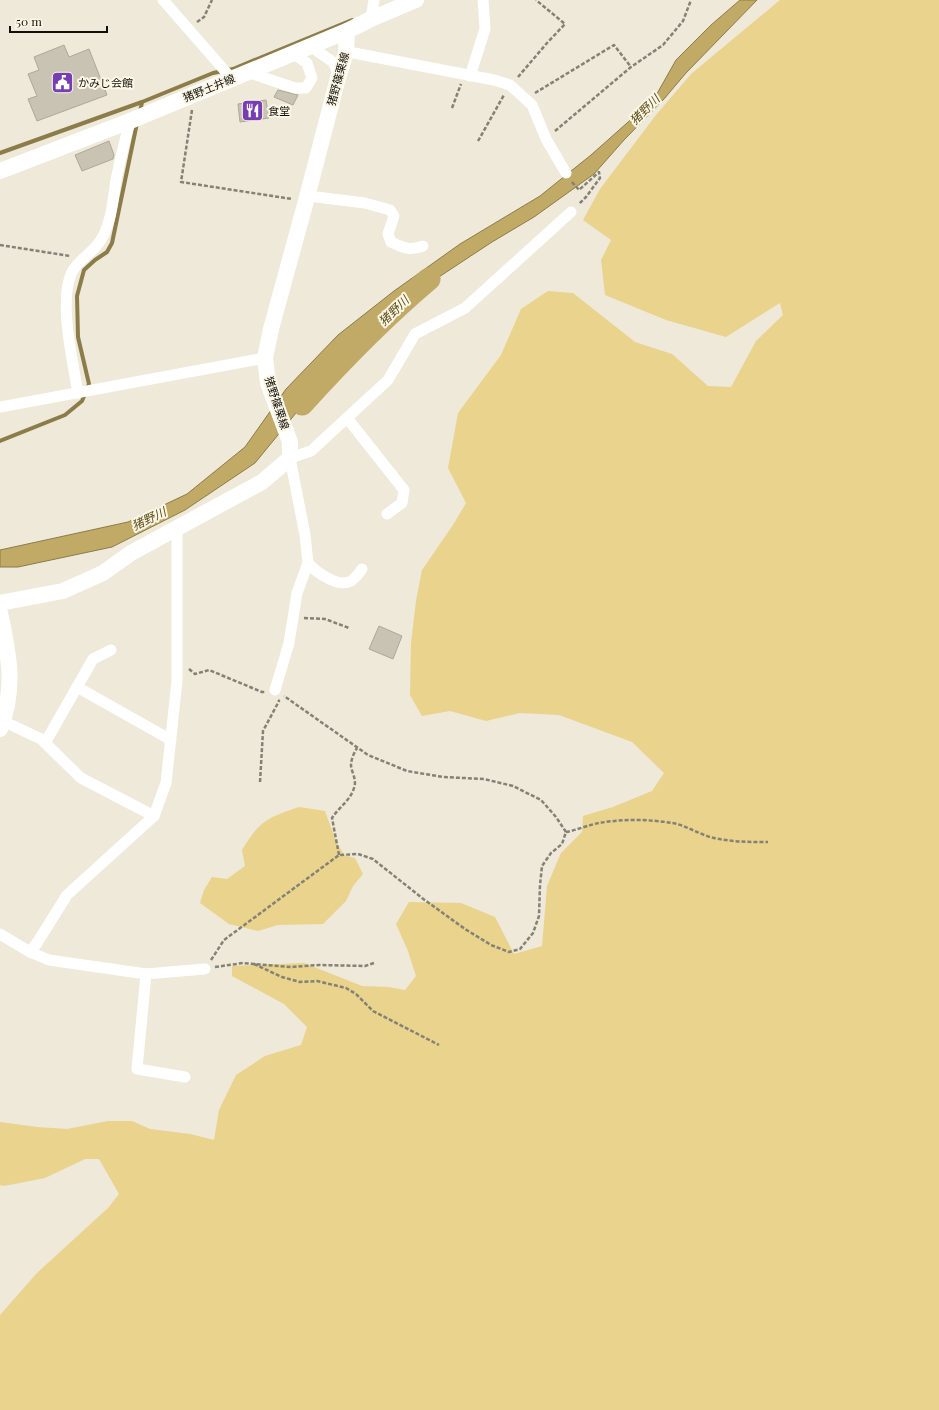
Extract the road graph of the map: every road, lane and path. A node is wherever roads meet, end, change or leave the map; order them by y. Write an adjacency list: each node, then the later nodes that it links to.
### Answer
1 (163, 0): 9 (street)
2 (212, 0): 9 (path)
3 (374, 0): 8 (street)
4 (416, 0): 8 (main road, 猪野土井線)
5 (483, 0): 17 (street)
6 (536, 0): 19 (path)
7 (691, 0): 14 (path)
8 (371, 19): 10 (main road, 猪野土井線)
9 (188, 28): 18 (street)
10 (347, 31): 11 (main road, 猪野土井線); 13 (main road, 猪野篠栗線)
11 (310, 46): 12 (main road, 猪野土井線); 16 (street)
12 (292, 53): 15 (main road, 猪野土井線); 15 (street)
13 (346, 53): 16 (main road, 猪野篠栗線); 17 (street)
14 (631, 67): 21 (path); 24 (path)
15 (247, 72): 18 (main road, 猪野土井線)
16 (339, 74): 29 (main road, 猪野篠栗線)
17 (467, 75): 19 (street); 22 (path)
18 (232, 79): 20 (main road, 猪野土井線)
19 (510, 86): 21 (street); 25 (path)
20 (194, 94): 23 (main road, 猪野土井線); 29 (path)
21 (526, 99): 24 (street)
22 (452, 108)
23 (130, 121): 26 (main road, 猪野土井線); 33 (street)
24 (546, 139): 27 (street)
25 (478, 141)
26 (0, 171)
27 (566, 173)
28 (579, 190): 30 (path)
29 (307, 199): 32 (street); 34 (main road, 猪野篠栗線)
30 (571, 212): 37 (street)
31 (0, 245): 33 (path)
32 (423, 246)
33 (82, 260): 35 (street)
34 (264, 358): 35 (street); 38 (main road, 猪野篠栗線)
35 (78, 392): 36 (street)
36 (0, 407)
37 (347, 418): 38 (street); 39 (street)
38 (290, 450): 40 (main road); 41 (street)
39 (387, 514)
40 (177, 528): 43 (main road); 48 (street)
41 (308, 564): 42 (street); 45 (street)
42 (362, 569)
43 (0, 602)
44 (0, 613): 51 (main road)
45 (293, 617): 46 (path); 50 (street)
46 (349, 628)
47 (111, 650): 49 (street)
48 (178, 659): 50 (path); 52 (street)
49 (77, 687): 52 (street); 53 (street)
50 (275, 690): 54 (path); 55 (path)
51 (2, 725): 53 (street)
52 (171, 740): 56 (street)
53 (44, 743): 56 (street)
54 (357, 748): 57 (path); 59 (path)
55 (260, 782)
56 (154, 816): 61 (street)
57 (566, 832): 58 (path); 59 (path)
58 (768, 842)
59 (339, 855): 64 (path)
60 (0, 934): 61 (street)
61 (30, 952): 65 (street)
62 (374, 963): 63 (path)
63 (254, 964): 64 (path); 66 (path)
64 (205, 969): 65 (street)
65 (146, 974): 67 (street)
66 (439, 1045)
67 (185, 1077)

